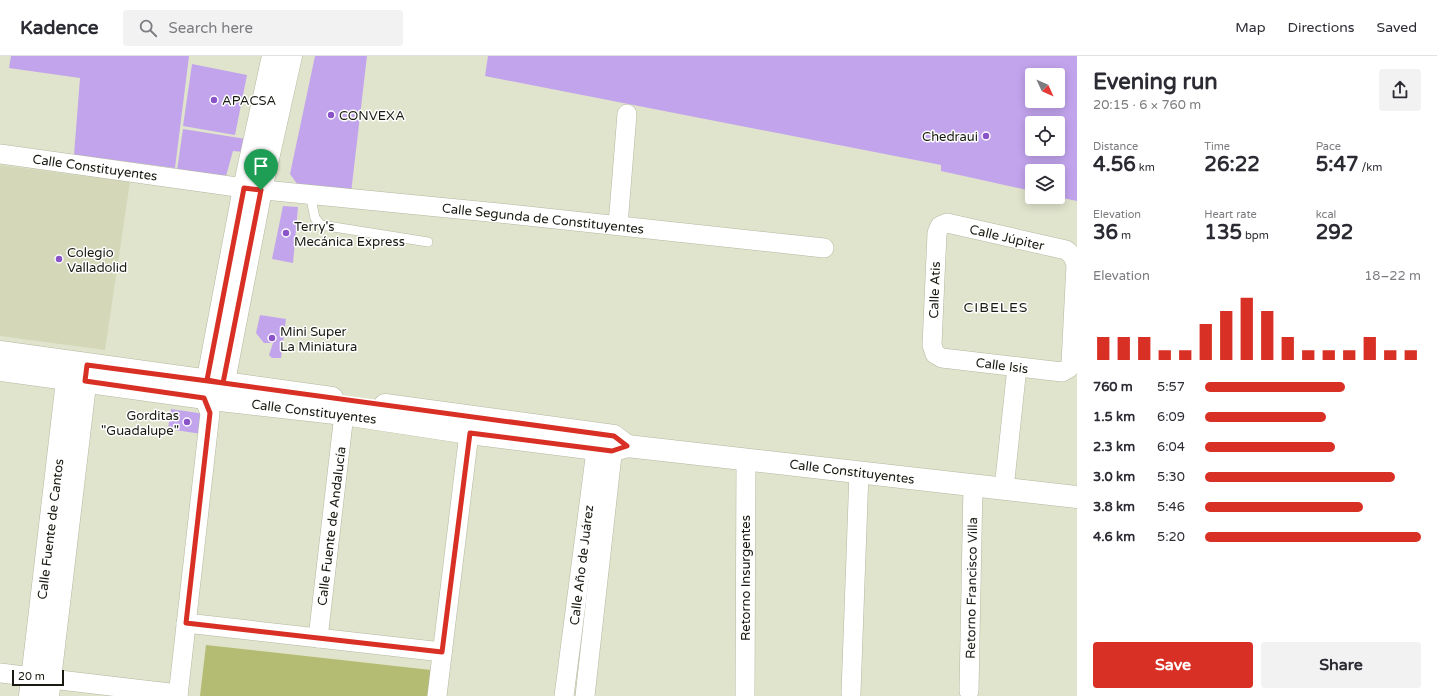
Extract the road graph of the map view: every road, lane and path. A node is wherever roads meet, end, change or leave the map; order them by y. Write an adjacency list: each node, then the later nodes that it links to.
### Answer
1 (273, 56): 5 (street)
2 (291, 56): 5 (street)
3 (627, 114): 7 (street)
4 (0, 154): 5 (street, Calle Constituyentes)
5 (252, 188): 6 (street, Calle Segunda de Constituyentes); 17 (street)
6 (310, 194): 7 (street, Calle Segunda de Constituyentes); 9 (lane)
7 (618, 226): 10 (street, Calle Segunda de Constituyentes)
8 (940, 226): 12 (street, Calle Atis); 14 (street, Calle Júpiter)
9 (428, 242)
10 (824, 248)
11 (0, 352): 16 (street, Calle Constituyentes)
12 (935, 354): 13 (street, Calle Isis)
13 (1017, 367): 14 (street, Calle Isis); 24 (street)
14 (1069, 368)
15 (0, 370): 16 (street, Calle Constituyentes)
16 (77, 372): 17 (street, Calle Constituyentes); 30 (street, Calle Fuente de Cantos)
17 (213, 395): 18 (street, Calle Constituyentes); 20 (street, Calle Constituyentes); 26 (street)
18 (344, 414): 19 (street, Calle Constituyentes); 27 (street, Calle Fuente de Andalucía)
19 (470, 433): 20 (street, Calle Constituyentes); 28 (street)
20 (610, 443): 21 (street, Calle Constituyentes); 35 (street, Calle Año de Juárez); 36 (street, Calle Año de Juárez)
21 (746, 459): 22 (street, Calle Constituyentes); 37 (street, Retorno Insurgentes)
22 (859, 472): 23 (street, Calle Constituyentes); 32 (street)
23 (973, 485): 24 (street, Calle Constituyentes); 31 (street, Retorno Francisco Villa)
24 (1004, 489): 25 (street, Calle Constituyentes)
25 (1077, 497)
26 (186, 623): 27 (street); 33 (street)
27 (318, 638): 28 (street)
28 (442, 652): 34 (street)
29 (0, 673): 30 (street)
30 (40, 687): 33 (street)
31 (969, 691)
32 (851, 693)
33 (178, 695)
34 (437, 696)
35 (564, 696)
36 (585, 696)
37 (745, 696)

